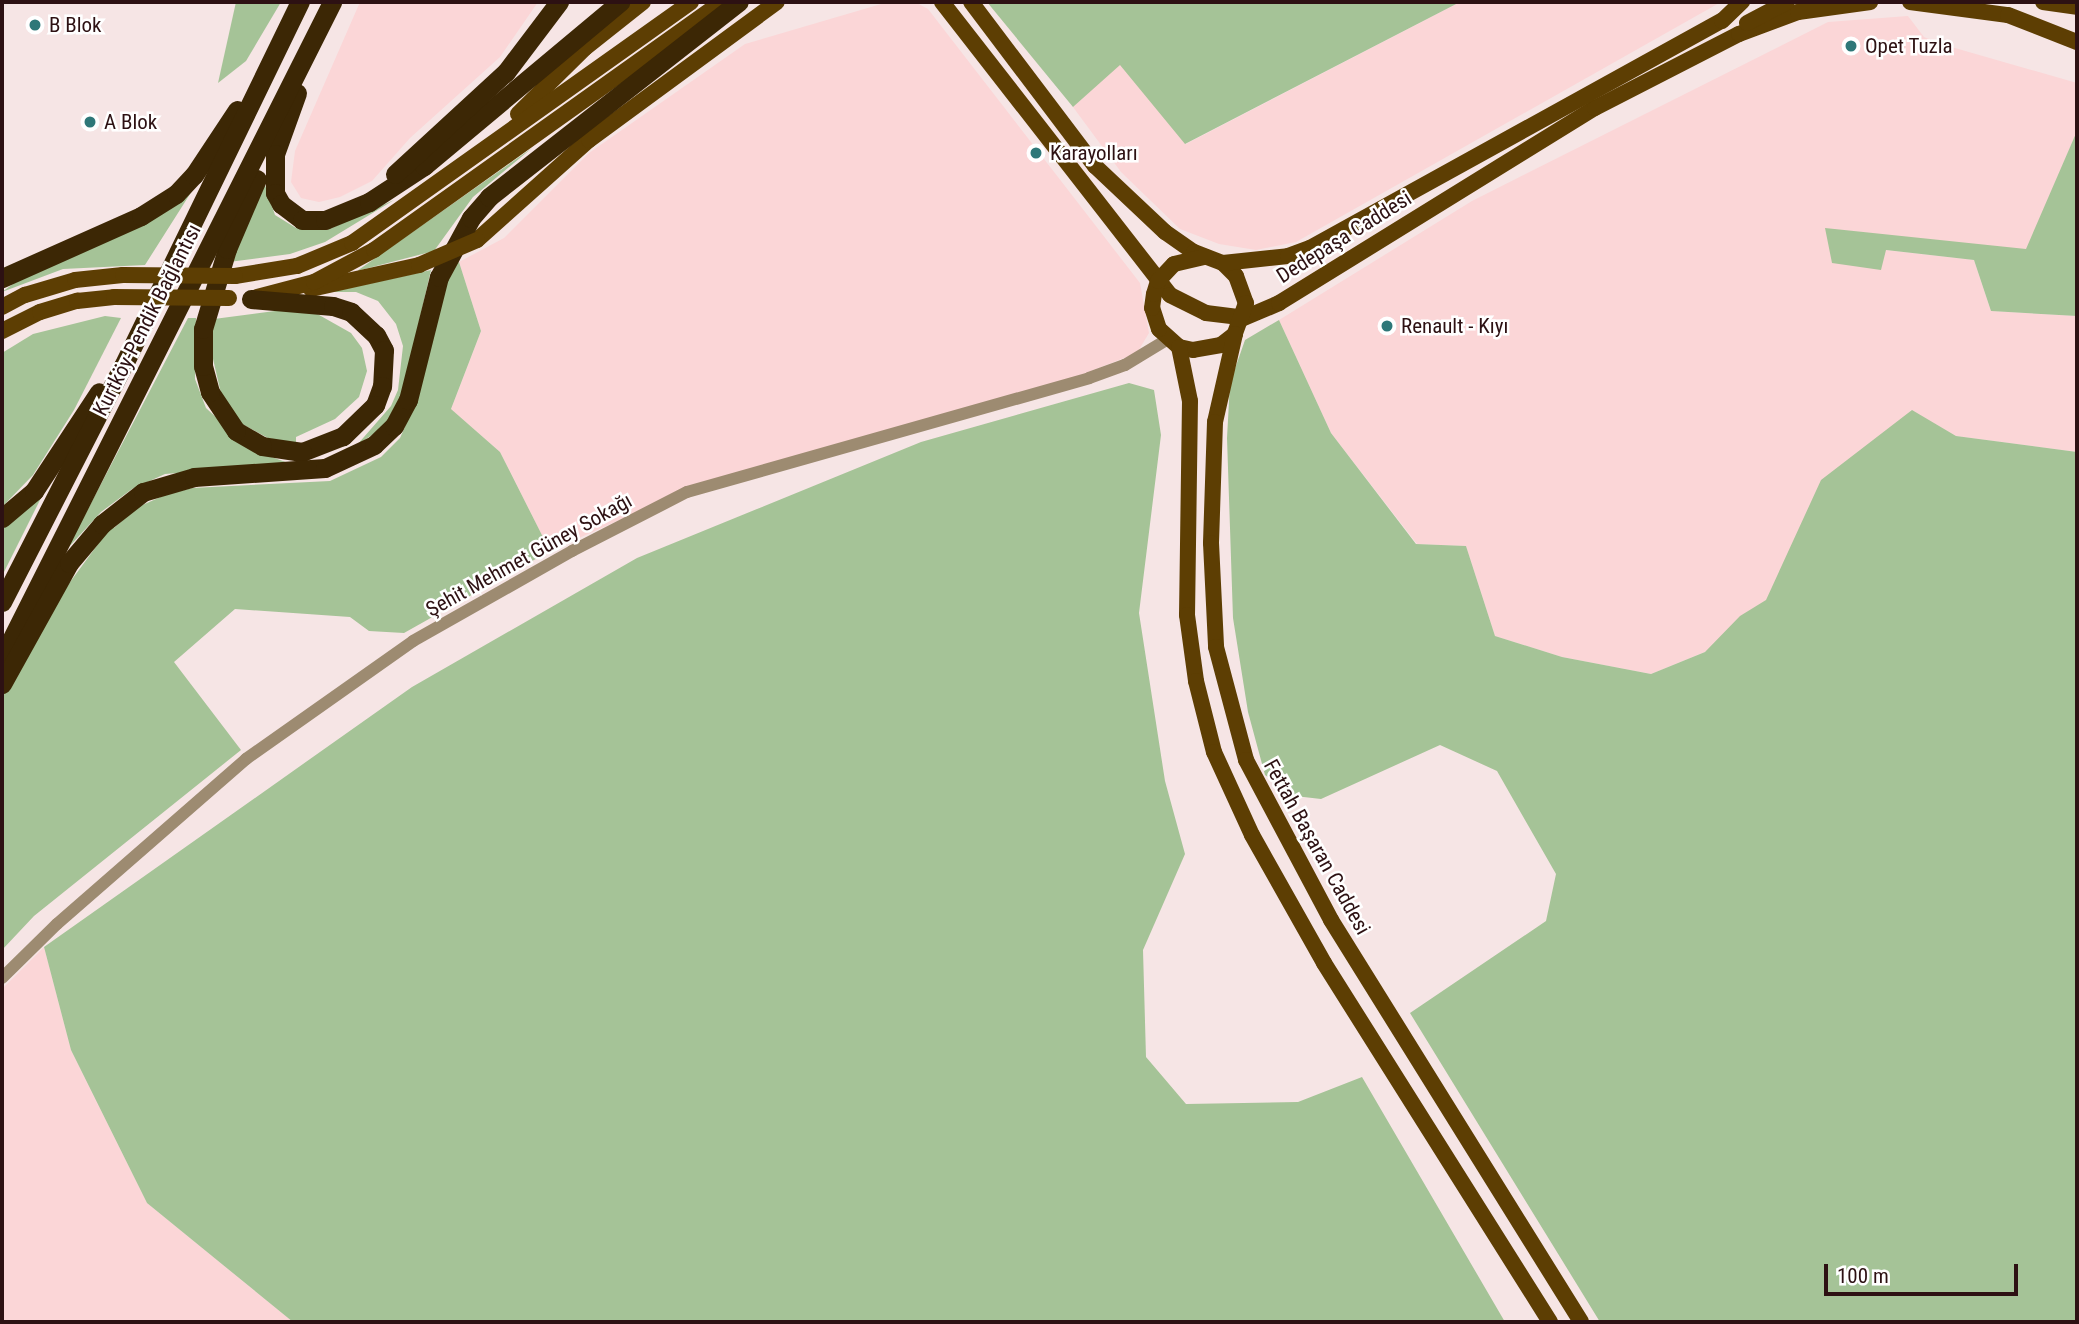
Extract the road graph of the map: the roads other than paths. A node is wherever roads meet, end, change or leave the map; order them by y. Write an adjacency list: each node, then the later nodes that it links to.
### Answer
1 (300, 2): 21 (highway, Kurtköy-Pendik Bağlantısı)
2 (332, 2): 20 (highway, Kurtköy-Pendik Bağlantısı)
3 (559, 2): 26 (highway)
4 (620, 2): 26 (highway)
5 (643, 2): 25 (main road)
6 (691, 2): 25 (main road)
7 (722, 2): 23 (main road)
8 (739, 2): 23 (highway)
9 (777, 2): 33 (main road, bridge)
10 (942, 2): 32 (main road)
11 (971, 2): 28 (main road)
12 (1742, 2): 29 (main road, Dedepaşa Caddesi)
13 (1787, 2): 22 (main road)
14 (1870, 2): 22 (main road, Dedepaşa Caddesi)
15 (1910, 2): 19 (main road)
16 (2043, 2): 18 (main road)
17 (2053, 2): 18 (main road)
18 (2077, 7)
19 (2077, 42)
20 (307, 55): 24 (highway, Kurtköy-Pendik Bağlantısı); 26 (highway)
21 (272, 60): 27 (highway); 39 (highway, Kurtköy-Pendik Bağlantısı)
22 (1676, 66): 35 (main road, Dedepaşa Caddesi)
23 (599, 100): 33 (main road); 43 (highway)
24 (271, 124): 33 (highway); 42 (highway, Kurtköy-Pendik Bağlantısı)
25 (489, 143): 34 (main road, bridge)
26 (302, 220)
27 (96, 236): 30 (highway); 31 (highway)
28 (1205, 257): 29 (main road); 32 (main road)
29 (1223, 263): 35 (main road)
30 (2, 271)
31 (2, 278)
32 (1158, 281): 35 (main road); 38 (main road)
33 (251, 299): 36 (main road, bridge)
34 (2, 307)
35 (1244, 318): 37 (main road, Fettah Başaran Caddesi)
36 (2, 331)
37 (1235, 334): 38 (main road); 46 (main road, Fettah Başaran Caddesi)
38 (1174, 343): 44 (street, Şehit Mehmet Güney Sokağı); 45 (main road)
39 (124, 366): 40 (highway); 41 (highway, Kurtköy-Pendik Bağlantısı)
40 (2, 519)
41 (2, 602)
42 (2, 659)
43 (2, 684)
44 (2, 978)
45 (1549, 1322)
46 (1581, 1322)

